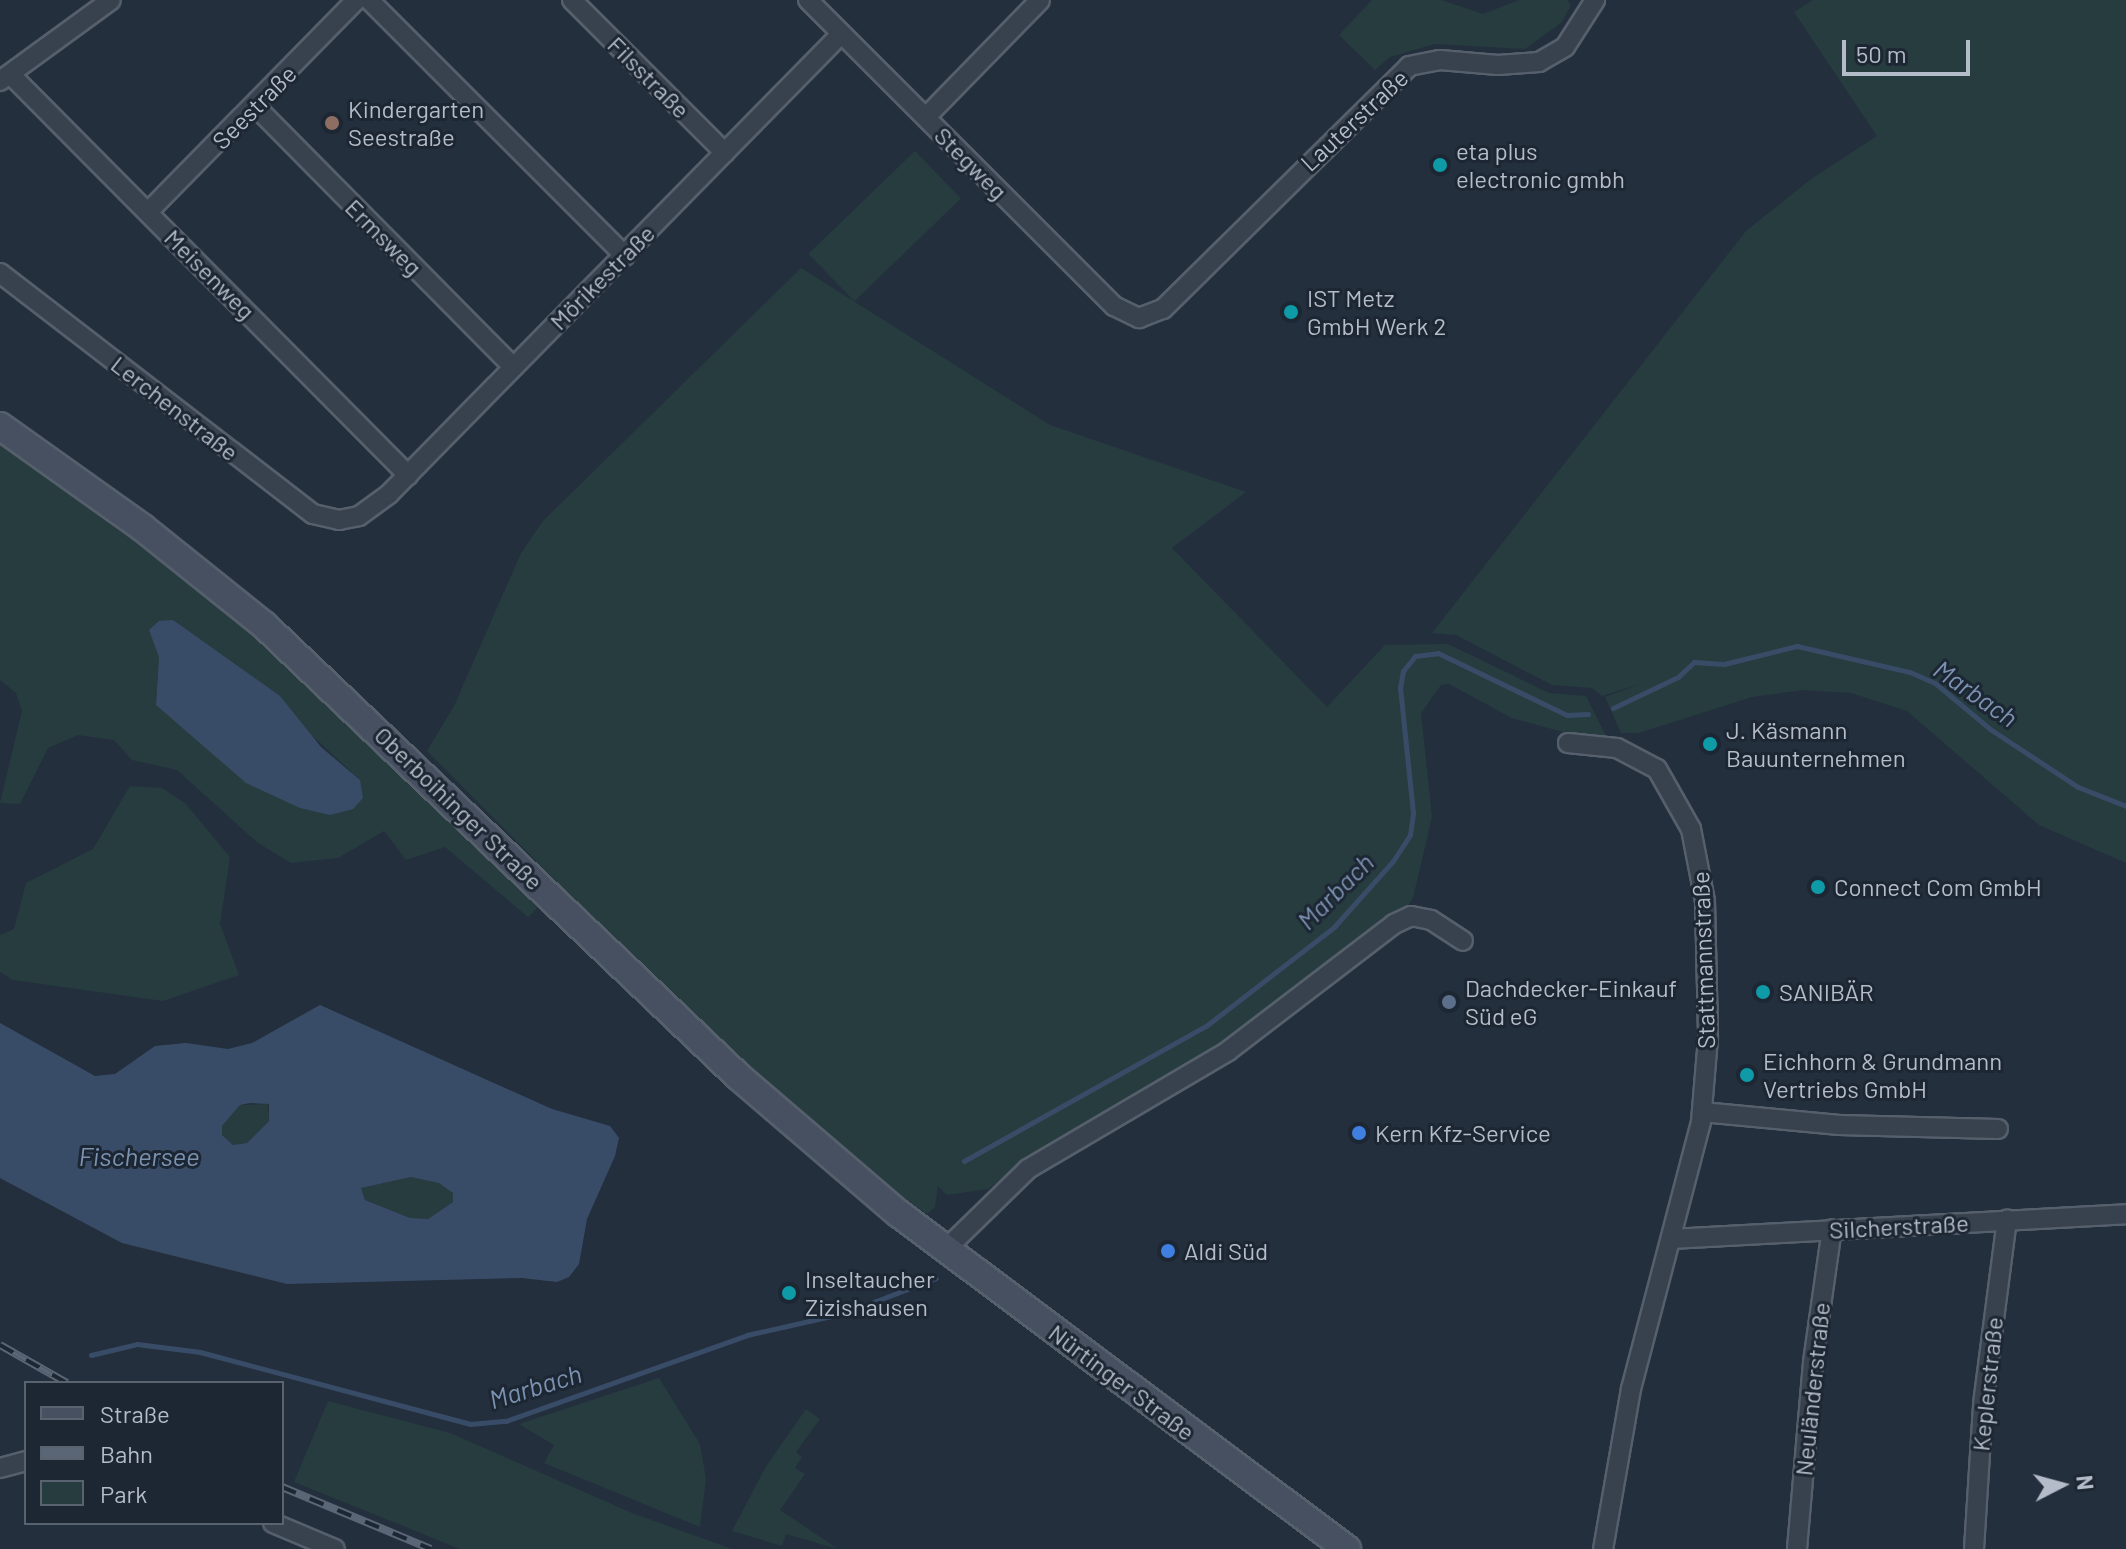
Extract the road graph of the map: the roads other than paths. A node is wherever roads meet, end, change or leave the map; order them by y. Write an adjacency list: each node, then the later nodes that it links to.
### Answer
1 (111, 0): 9 (street)
2 (356, 0): 10 (street, Seestraße)
3 (369, 0): 14 (street)
4 (572, 0): 12 (street, Filsstraße)
5 (808, 0): 8 (street, Stegweg)
6 (1040, 0): 11 (street)
7 (1595, 0): 16 (street, Lauterstraße)
8 (841, 34): 11 (street, Stegweg); 12 (street, Mörikestraße)
9 (5, 78): 13 (street, Meisenweg)
10 (256, 107): 13 (street, Seestraße); 17 (street, Ermsweg)
11 (926, 117): 16 (street, Stegweg)
12 (725, 153): 14 (street, Mörikestraße)
13 (148, 212): 19 (street, Meisenweg)
14 (625, 256): 17 (street, Mörikestraße)
15 (0, 273): 20 (street, Lerchenstraße)
16 (1139, 318)
17 (513, 367): 19 (street, Mörikestraße)
18 (0, 426): 25 (main road, Oberboihinger Straße)
19 (408, 475): 20 (street, Mörikestraße)
20 (359, 516)
21 (1568, 743): 23 (street, Stattmannstraße)
22 (1463, 941): 30 (street)
23 (1702, 1112): 24 (street); 29 (street, Stattmannstraße)
24 (1998, 1129)
25 (898, 1213): 30 (main road, Nürtinger Straße)
26 (2126, 1214): 27 (street, Silcherstraße)
27 (2007, 1220): 28 (street, Silcherstraße); 38 (street, Keplerstraße)
28 (1832, 1229): 29 (street, Silcherstraße); 37 (street, Neuländerstraße)
29 (1671, 1239): 36 (street, Stattmannstraße)
30 (945, 1250): 35 (main road, Nürtinger Straße)
31 (24, 1462): 32 (street)
32 (0, 1468)
33 (278, 1525): 34 (street)
34 (335, 1549)
35 (1347, 1549)
36 (1603, 1549)
37 (1797, 1549)
38 (1974, 1549)

